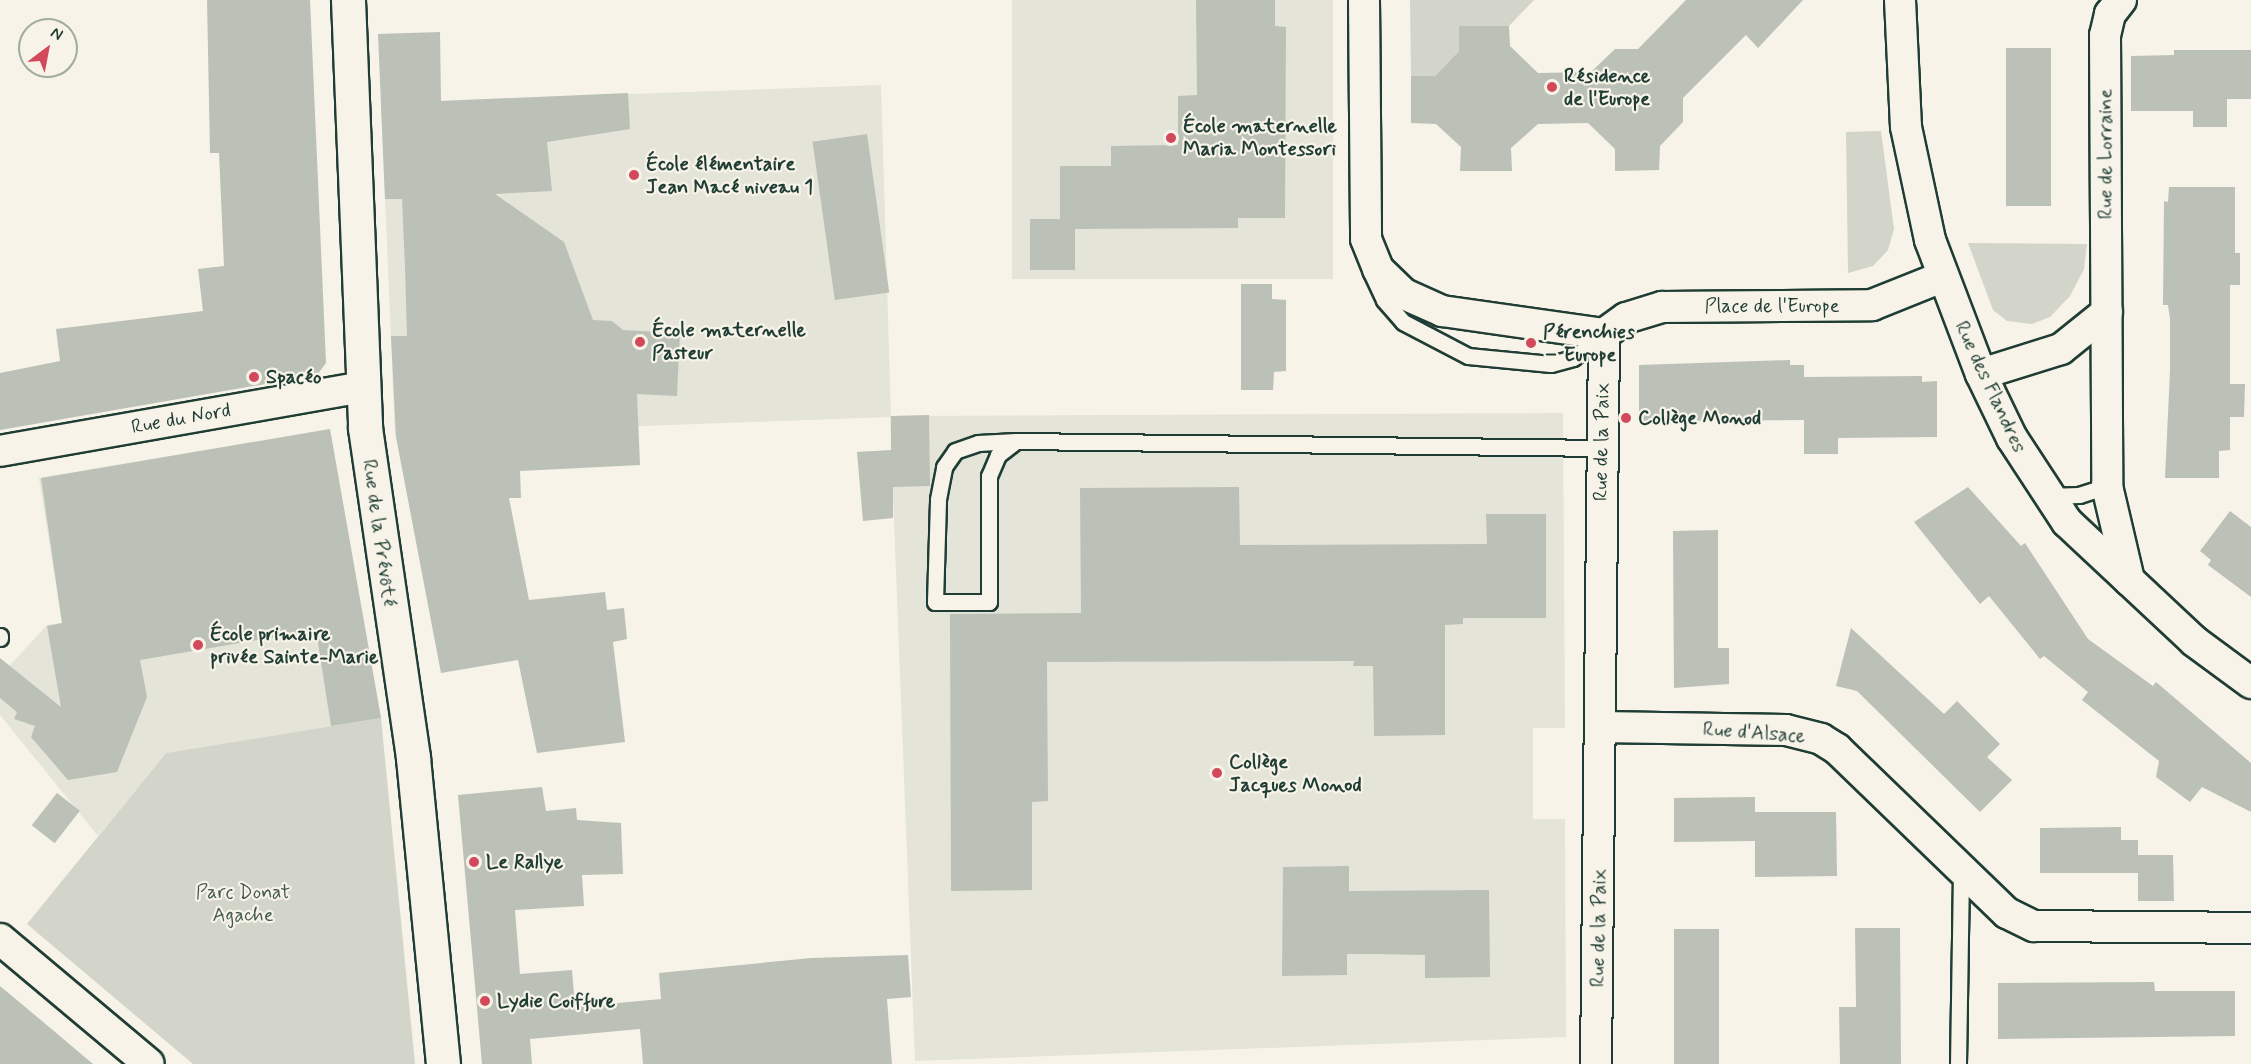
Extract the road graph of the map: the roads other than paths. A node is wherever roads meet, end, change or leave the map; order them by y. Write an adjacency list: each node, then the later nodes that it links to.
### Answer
1 (348, 0): 12 (street, Rue de la Prévôté)
2 (1364, 0): 5 (street)
3 (1900, 0): 6 (street, Rue des Flandres)
4 (2121, 0): 7 (street, Rue de Lorraine)
5 (1366, 239): 8 (street); 8 (lane)
6 (1942, 277): 8 (street, Place de l'Europe); 10 (street, Rue des Flandres)
7 (2107, 312): 9 (street); 11 (street, Rue de Lorraine)
8 (1604, 334): 14 (street, Rue de la Paix)
9 (2061, 349): 10 (street); 11 (street)
10 (1981, 374): 17 (street, Rue des Flandres)
11 (2107, 376): 16 (street, Rue de Lorraine)
12 (362, 387): 15 (street, Rue du Nord); 25 (street, Rue de la Prévôté)
13 (1016, 441): 13 (lane); 14 (lane)
14 (1602, 448): 20 (street, Rue de la Paix)
15 (0, 451)
16 (2107, 486): 17 (lane); 18 (street, Rue de Lorraine)
17 (2046, 495): 18 (street, Rue des Flandres)
18 (2129, 580): 19 (street, Rue des Flandres)
19 (2251, 683)
20 (1601, 727): 21 (street, Rue d'Alsace); 26 (street, Rue de la Paix)
21 (1961, 871): 22 (street, Rue d'Alsace); 27 (lane)
22 (2251, 928)
23 (0, 939): 24 (street)
24 (149, 1064)
25 (443, 1064)
26 (1596, 1064)
27 (1958, 1064)

